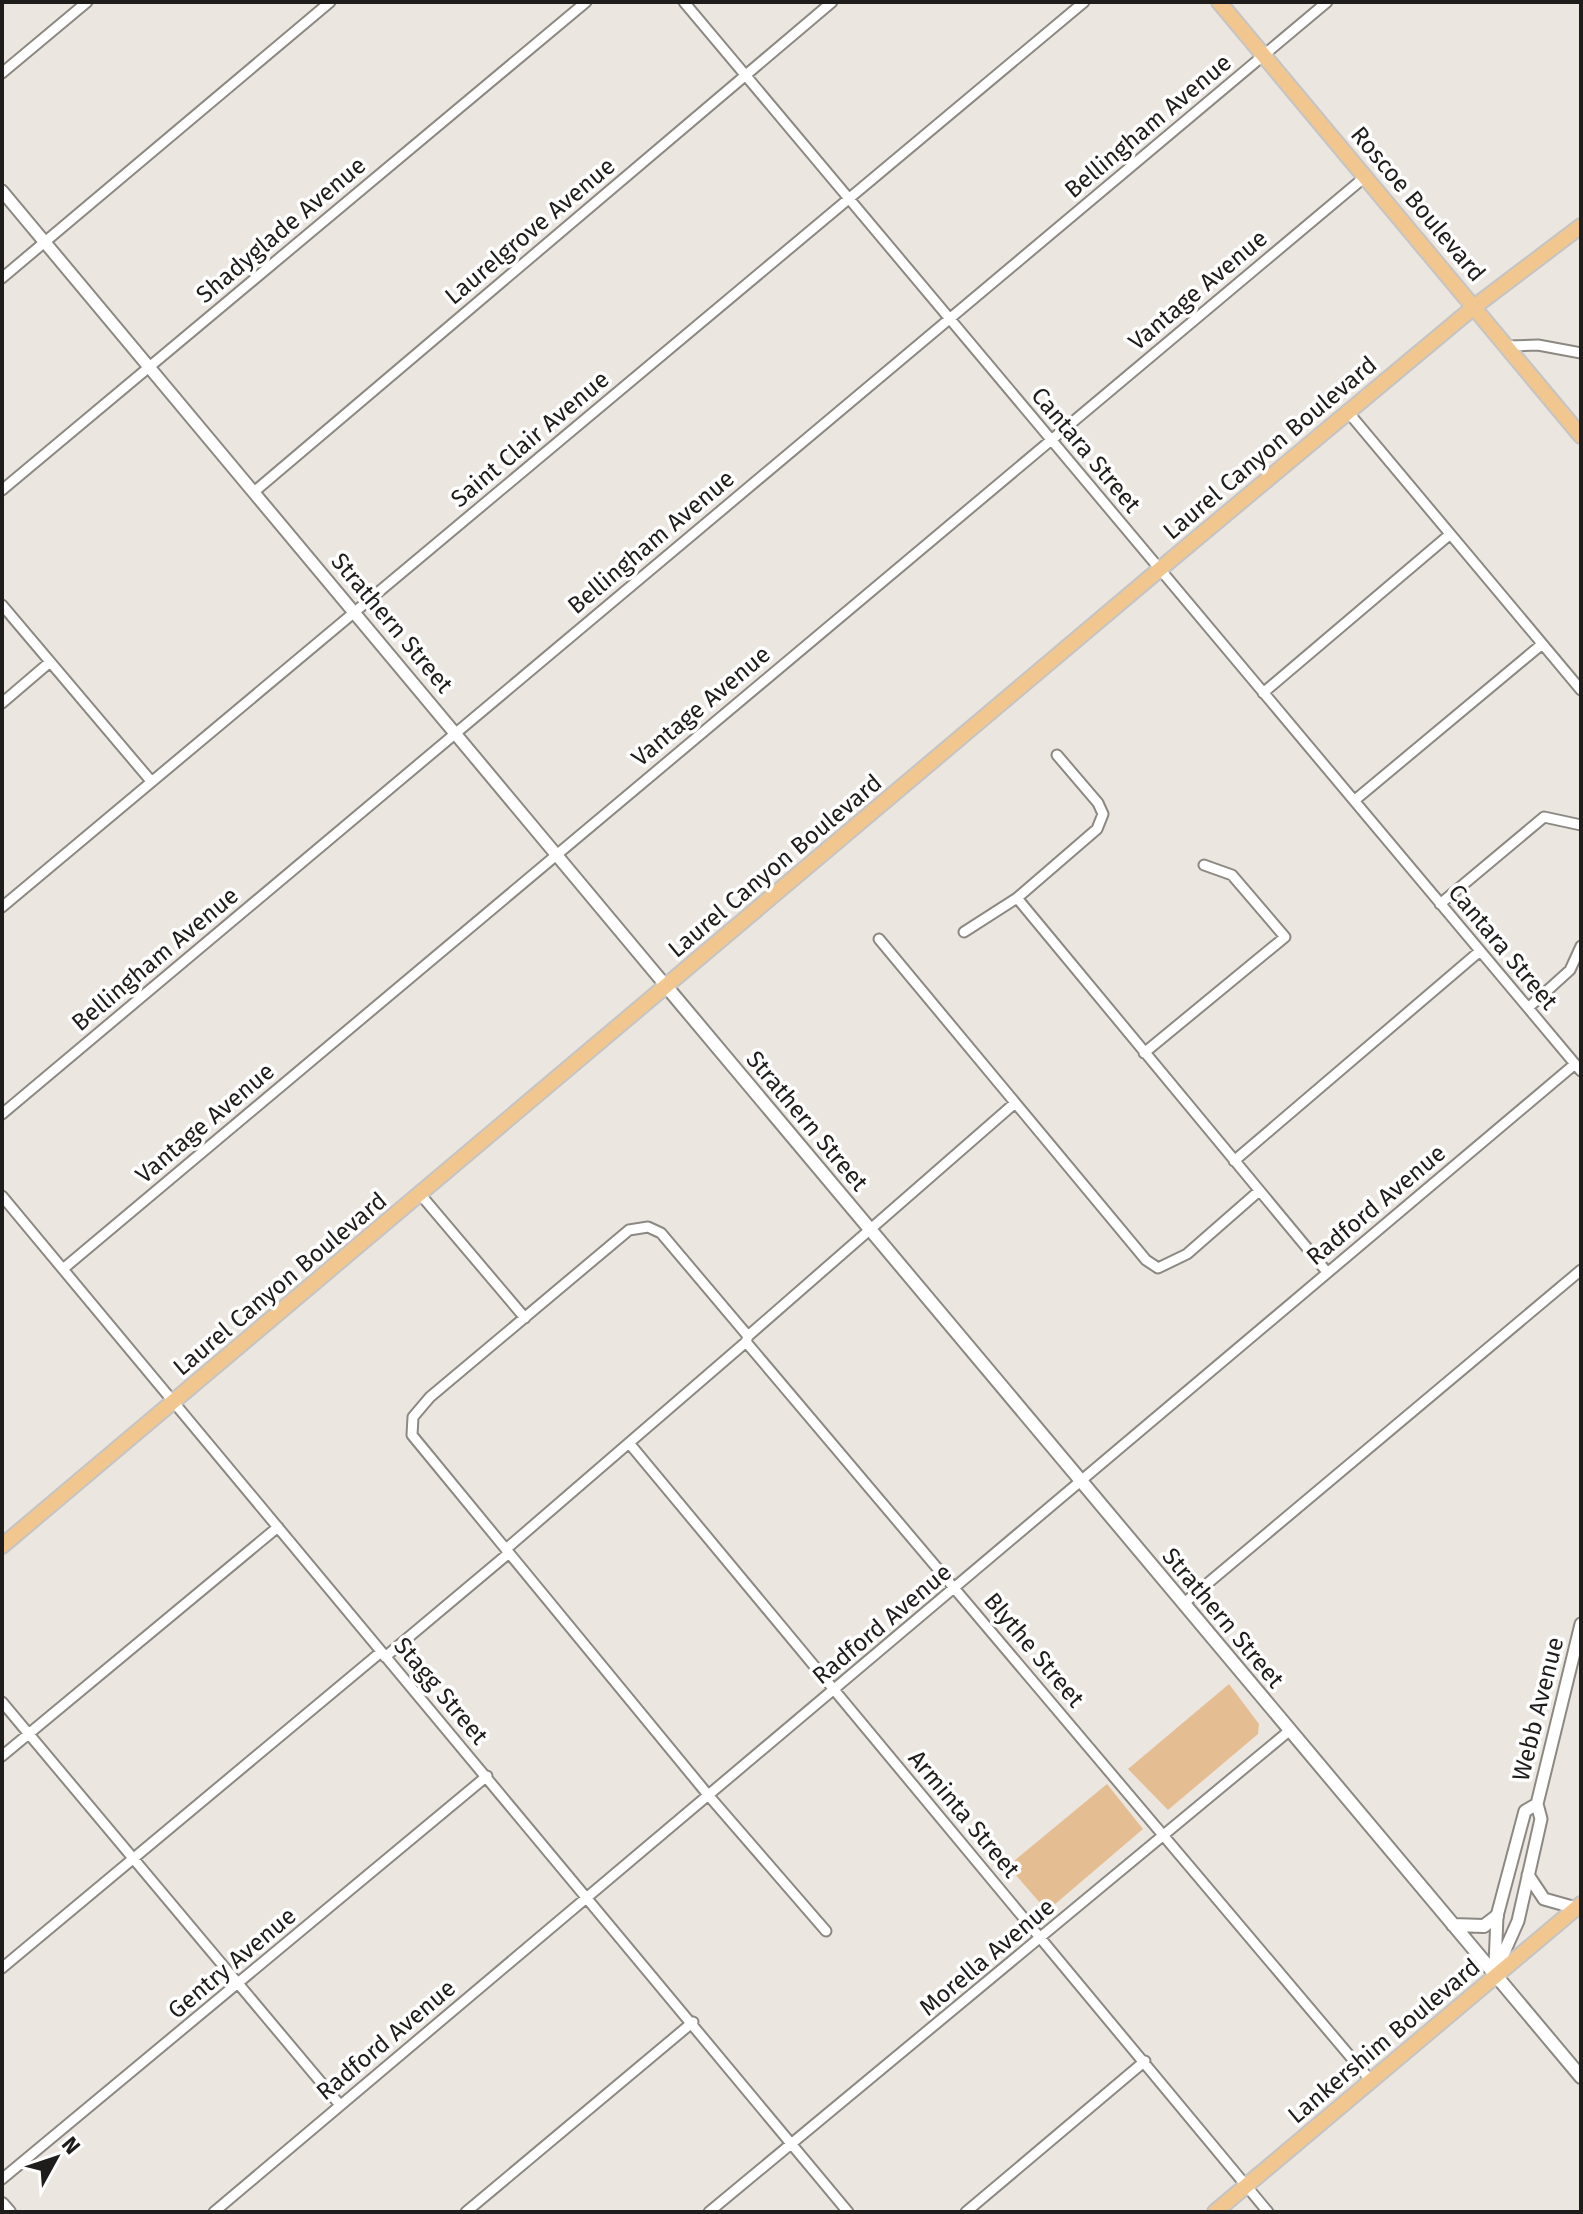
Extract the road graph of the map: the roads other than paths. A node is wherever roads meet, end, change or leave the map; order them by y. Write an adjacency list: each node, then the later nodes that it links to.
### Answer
1 (87, 2): 10 (street)
2 (330, 2): 16 (street)
3 (586, 2): 22 (street, Shadyglade Avenue)
4 (684, 2): 11 (street, Cantara Street)
5 (832, 2): 11 (street, Laurelgrove Avenue)
6 (1084, 2): 14 (street, Saint Clair Avenue)
7 (1219, 2): 9 (main road, Roscoe Boulevard)
8 (1327, 2): 9 (street, Bellingham Avenue)
9 (1264, 55): 12 (main road, Roscoe Boulevard); 19 (street, Bellingham Avenue)
10 (2, 73)
11 (744, 74): 14 (street, Cantara Street); 27 (street, Laurelgrove Avenue)
12 (1366, 176): 18 (main road, Roscoe Boulevard); 25 (street, Vantage Avenue)
13 (2, 191): 16 (street, Strathern Street)
14 (848, 199): 19 (street, Cantara Street); 31 (street, Saint Clair Avenue)
15 (1581, 226): 18 (main road, Laurel Canyon Boulevard)
16 (44, 242): 17 (street); 22 (street, Strathern Street)
17 (2, 278)
18 (1474, 307): 20 (main road, Roscoe Boulevard); 23 (main road, Laurel Canyon Boulevard)
19 (949, 320): 25 (street, Cantara Street); 37 (street, Bellingham Avenue)
20 (1507, 346): 21 (street); 24 (main road, Roscoe Boulevard)
21 (1581, 353)
22 (147, 367): 26 (street, Shadyglade Avenue); 27 (street, Strathern Street)
23 (1348, 412): 28 (street); 29 (main road, Laurel Canyon Boulevard)
24 (1581, 436)
25 (1051, 440): 29 (street, Cantara Street); 42 (street, Vantage Avenue)
26 (2, 490)
27 (255, 491): 31 (street, Strathern Street)
28 (1448, 536): 32 (street); 35 (street)
29 (1160, 569): 35 (street, Cantara Street); 51 (main road, Laurel Canyon Boulevard)
30 (2, 605): 33 (street)
31 (353, 612): 37 (street, Strathern Street); 39 (street, Saint Clair Avenue)
32 (1541, 645): 34 (street); 40 (street)
33 (50, 662): 36 (street); 39 (street)
34 (1581, 690)
35 (1263, 693): 40 (street, Cantara Street)
36 (2, 703)
37 (454, 733): 42 (street, Strathern Street); 56 (street, Bellingham Avenue)
38 (1057, 755): 44 (street)
39 (151, 781): 46 (street, Saint Clair Avenue)
40 (1355, 800): 45 (street, Cantara Street)
41 (1581, 825): 45 (street)
42 (556, 853): 51 (street, Strathern Street); 62 (street, Vantage Avenue)
43 (1204, 865): 53 (street)
44 (1017, 898): 47 (street); 53 (street)
45 (1440, 904): 50 (street, Cantara Street)
46 (2, 907)
47 (964, 932)
48 (879, 939): 55 (street)
49 (1581, 946): 52 (street)
50 (1480, 951): 52 (street, Cantara Street); 57 (street)
51 (666, 986): 59 (main road, Laurel Canyon Boulevard); 61 (main road, Strathern Street)
52 (1528, 1008): 54 (street, Cantara Street)
53 (1144, 1053): 57 (street)
54 (1578, 1067): 64 (street, Radford Avenue)
55 (1015, 1103): 58 (street); 61 (street)
56 (2, 1114)
57 (1234, 1161): 58 (street)
58 (1259, 1191): 64 (street)
59 (420, 1194): 65 (street); 67 (main road, Laurel Canyon Boulevard)
60 (2, 1196): 62 (street, Stagg Street)
61 (870, 1230): 66 (street); 69 (main road, Strathern Street)
62 (63, 1269): 67 (street, Stagg Street)
63 (1581, 1270): 74 (street)
64 (1327, 1272): 69 (street, Radford Avenue)
65 (525, 1318): 66 (street, Blythe Street); 72 (street)
66 (747, 1339): 68 (street); 73 (street, Blythe Street)
67 (175, 1402): 70 (street, Stagg Street); 71 (main road, Laurel Canyon Boulevard)
68 (629, 1443): 72 (street); 77 (street, Arminta Street)
69 (1081, 1482): 73 (street, Radford Avenue); 74 (main road, Strathern Street)
70 (278, 1527): 76 (street, Stagg Street); 80 (street)
71 (2, 1546)
72 (508, 1551): 76 (street); 83 (street)
73 (956, 1588): 77 (street, Radford Avenue); 85 (street, Blythe Street)
74 (1183, 1604): 79 (main road, Strathern Street)
75 (1581, 1624): 84 (street, Webb Avenue)
76 (383, 1654): 82 (street, Stagg Street); 86 (street)
77 (834, 1691): 83 (street, Radford Avenue); 93 (street, Arminta Street)
78 (2, 1702): 80 (street)
79 (1289, 1731): 85 (street, Morella Avenue); 91 (main road, Strathern Street)
80 (29, 1733): 81 (street); 86 (street)
81 (2, 1756)
82 (487, 1776): 88 (street, Stagg Street); 96 (street, Gentry Avenue)
83 (709, 1796): 88 (street, Radford Avenue); 92 (street)
84 (1537, 1804): 87 (street, Webb Avenue); 90 (street, Webb Avenue)
85 (1163, 1835): 93 (street, Morella Avenue); 100 (street, Blythe Street)
86 (133, 1859): 94 (street); 96 (street)
87 (1528, 1875): 89 (street); 95 (street, Webb Avenue)
88 (588, 1898): 97 (street, Stagg Street); 101 (street, Radford Avenue)
89 (1578, 1906): 95 (main road, Lankershim Boulevard)
90 (1497, 1916): 91 (main road); 95 (street, Webb Avenue)
91 (1453, 1925): 95 (main road, Strathern Street)
92 (826, 1931)
93 (1042, 1938): 98 (street, Arminta Street); 102 (street, Morella Avenue)
94 (2, 1968)
95 (1494, 1975): 99 (main road, Strathern Street); 100 (main road, Lankershim Boulevard)
96 (239, 1983): 101 (street); 103 (street, Gentry Avenue)
97 (693, 2022): 102 (street, Stagg Street); 108 (street)
98 (1145, 2061): 104 (street, Arminta Street); 111 (street)
99 (1581, 2077)
100 (1371, 2081): 104 (main road, Lankershim Boulevard)
101 (340, 2105): 107 (street, Radford Avenue)
102 (791, 2143): 109 (street, Morella Avenue); 110 (street, Stagg Street)
103 (2, 2179)
104 (1247, 2185): 112 (main road, Lankershim Boulevard); 113 (street, Arminta Street)
105 (2, 2204): 106 (main road)
106 (9, 2212)
107 (214, 2212)
108 (466, 2212)
109 (709, 2212)
110 (848, 2212)
111 (966, 2212)
112 (1215, 2212)
113 (1268, 2212)

